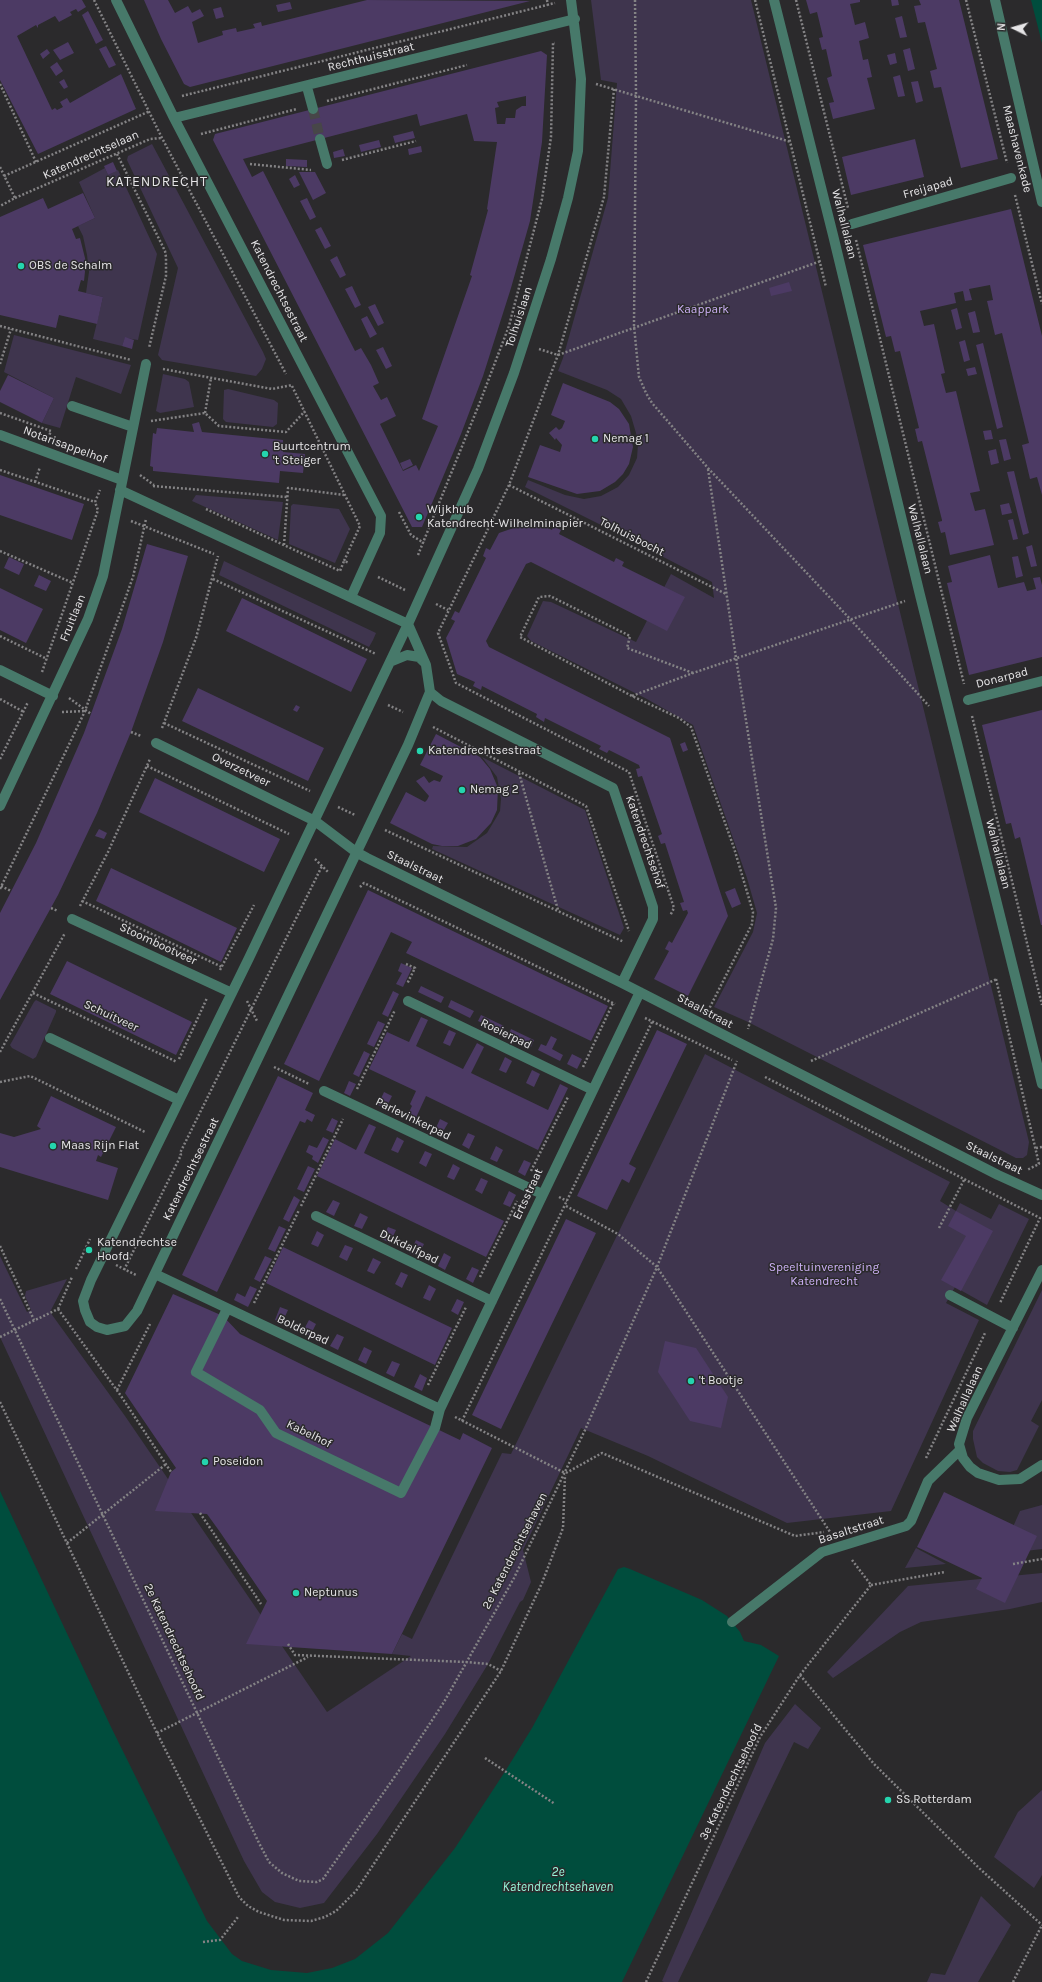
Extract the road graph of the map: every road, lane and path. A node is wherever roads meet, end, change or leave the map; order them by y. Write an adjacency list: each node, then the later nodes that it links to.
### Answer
1 (94, 0): 23 (path)
2 (116, 0): 24 (street, Katendrechtsestraat)
3 (571, 0): 10 (street, Tolhuislaan)
4 (635, 0): 19 (path)
5 (774, 0): 114 (street, Walhallalaan)
6 (796, 0): 39 (path, Walhallalaan)
7 (966, 0): 35 (path, Maashavenkade)
8 (995, 0): 37 (street, Maashavenkade)
9 (548, 5): 20 (path, Rechthuisstraat)
10 (575, 19): 17 (street, Rechthuisstraat); 94 (street, Tolhuislaan)
11 (553, 43): 12 (path); 13 (path); 78 (path, Tolhuislaan)
12 (559, 43)
13 (546, 45)
14 (470, 64): 21 (path)
15 (594, 83): 18 (path)
16 (0, 84): 31 (path, Katendrechtselaan)
17 (307, 87): 21 (street); 24 (street, Rechthuisstraat)
18 (614, 89): 19 (path); 46 (path)
19 (636, 95): 29 (path); 43 (path)
20 (183, 96)
21 (312, 107): 25 (path)
22 (155, 109): 23 (path, Katendrechtselaan)
23 (149, 112): 27 (path); 31 (path, Katendrechtselaan)
24 (174, 118): 89 (street, Katendrechtsestraat)
25 (202, 134)
26 (169, 137): 27 (path, Katendrechtselaan)
27 (162, 138): 30 (path, Katendrechtselaan); 50 (path)
28 (320, 139): 32 (street)
29 (795, 144)
30 (117, 154): 36 (path, Katendrechtselaan); 48 (path)
31 (36, 162): 34 (path, Katendrechtselaan)
32 (327, 164)
33 (0, 167): 34 (path)
34 (4, 176): 36 (path)
35 (1010, 178): 39 (street, Freijapad); 41 (path, Maashavenkade)
36 (15, 198): 38 (path, Katendrechtselaan)
37 (1042, 202)
38 (0, 206)
39 (852, 224): 111 (path, Walhallalaan)
40 (824, 260): 43 (path)
41 (1042, 304)
42 (0, 326): 44 (path)
43 (634, 326): 46 (path); 60 (path)
44 (10, 329): 47 (path); 48 (path)
45 (537, 348): 46 (path)
46 (558, 355): 66 (path)
47 (0, 364)
48 (146, 364): 49 (path); 56 (street, Fruitlaan)
49 (210, 378): 50 (path); 54 (path)
50 (292, 385): 52 (path)
51 (72, 406): 56 (street)
52 (305, 411): 54 (path); 70 (path)
53 (0, 413): 58 (path, Notarisappelhof)
54 (205, 413): 55 (path)
55 (145, 421)
56 (133, 427): 63 (street, Fruitlaan)
57 (0, 435): 63 (street, Notarisappelhof)
58 (48, 443)
59 (43, 460): 64 (path, Notarisappelhof)
60 (708, 468): 87 (path); 93 (path)
61 (0, 470): 64 (path)
62 (139, 474): 65 (path)
63 (122, 480): 67 (street, Fruitlaan)
64 (35, 482): 84 (path, Fruitlaan)
65 (153, 485): 68 (path); 69 (path); 71 (path)
66 (509, 485): 87 (path, Tolhuisbocht); 92 (path)
67 (120, 490): 89 (street); 108 (street, Fruitlaan)
68 (151, 491)
69 (167, 491)
70 (345, 495): 71 (path); 80 (path)
71 (288, 497): 75 (path)
72 (201, 507): 75 (path)
73 (127, 519): 74 (path)
74 (144, 525): 77 (path); 115 (path)
75 (284, 545): 80 (path)
76 (0, 551): 84 (path)
77 (218, 556): 79 (path); 83 (path)
78 (418, 556)
79 (226, 560)
80 (344, 561): 81 (path)
81 (350, 564)
82 (373, 574): 86 (path)
83 (213, 579): 96 (path); 120 (path)
84 (73, 582): 98 (path, Fruitlaan)
85 (407, 583): 86 (path)
86 (404, 589): 88 (path)
87 (727, 594): 97 (path)
88 (402, 595)
89 (351, 597): 94 (street)
90 (431, 601): 92 (path)
91 (905, 601): 93 (path)
92 (448, 610): 105 (path)
93 (851, 620): 97 (path); 114 (path)
94 (408, 624): 99 (street, Katendrechtsestraat); 100 (street, Katendrechtsestraat)
95 (0, 636): 98 (path)
96 (376, 654)
97 (736, 658): 102 (path); 165 (path)
98 (47, 659): 103 (path, Fruitlaan)
99 (390, 662): 100 (street); 130 (street, Katendrechtsestraat)
100 (426, 665): 106 (street, Katendrechtsestraat)
101 (0, 670): 108 (street)
102 (692, 673): 109 (path); 109 (path)
103 (41, 676)
104 (1042, 681): 111 (street, Donarpad)
105 (456, 683)
106 (430, 692): 133 (street, Katendrechtsestraat); 148 (street, Katendrechtsehof)
107 (65, 694): 115 (path)
108 (53, 696): 128 (street, Fruitlaan)
109 (632, 696): 160 (path)
110 (0, 700): 116 (path)
111 (968, 700): 157 (path, Walhallalaan)
112 (28, 702): 116 (path)
113 (383, 702): 119 (path)
114 (949, 709): 176 (street, Walhallalaan)
115 (85, 711): 117 (path); 118 (path); 137 (path)
116 (23, 712): 123 (path)
117 (56, 712)
118 (91, 714)
119 (407, 714)
120 (164, 723): 122 (path); 126 (path, Overzetveer)
121 (429, 726): 125 (path)
122 (156, 743): 124 (path); 130 (street, Overzetveer)
123 (0, 759)
124 (147, 766): 132 (path); 140 (path)
125 (519, 773): 141 (path); 143 (path)
126 (314, 793)
127 (332, 804): 129 (path)
128 (0, 806)
129 (361, 818)
130 (315, 820): 133 (street); 152 (street, Katendrechtsestraat)
131 (392, 832): 141 (path, Staalstraat)
132 (287, 838)
133 (356, 852): 148 (street, Staalstraat); 195 (street, Katendrechtsestraat)
134 (312, 855): 135 (path)
135 (322, 866): 136 (path); 159 (path, Katendrechtsestraat)
136 (331, 875)
137 (0, 887): 139 (path)
138 (358, 889): 158 (path)
139 (11, 891)
140 (82, 901): 142 (path); 146 (path, Stoombootveer)
141 (558, 910): 144 (path, Staalstraat)
142 (72, 919): 151 (path); 152 (street, Stoombootveer)
143 (631, 937)
144 (628, 944)
145 (406, 964): 149 (path)
146 (222, 967)
147 (997, 979): 171 (path)
148 (622, 983): 150 (street, Staalstraat)
149 (406, 986)
150 (640, 992): 177 (street, Ertsstraat); 186 (street, Staalstraat)
151 (33, 993): 167 (path); 169 (path, Schuitveer)
152 (232, 993): 179 (street, Katendrechtsestraat)
153 (208, 995): 169 (path)
154 (245, 997): 159 (path)
155 (408, 1001): 177 (street, Roeierpad)
156 (398, 1005): 180 (path)
157 (1042, 1005)
158 (620, 1006)
159 (251, 1009): 164 (path); 193 (path, Katendrechtsestraat)
160 (708, 1012)
161 (645, 1018): 163 (path)
162 (654, 1018): 163 (path)
163 (652, 1022): 170 (path); 187 (path)
164 (259, 1023)
165 (747, 1032)
166 (50, 1038): 179 (street)
167 (0, 1052)
168 (739, 1057): 170 (path, 2e Katendrechtsehaven)
169 (177, 1062): 173 (path)
170 (737, 1063): 192 (path, 2e Katendrechtsehaven)
171 (809, 1063)
172 (274, 1067): 178 (path)
173 (174, 1069)
174 (758, 1074): 184 (path)
175 (0, 1082): 181 (path)
176 (1042, 1084)
177 (593, 1090): 185 (street, Ertsstraat)
178 (324, 1091): 180 (street, Parlevinkerpad)
179 (179, 1100): 195 (street, Katendrechtsestraat)
180 (351, 1103): 185 (street, Parlevinkerpad); 202 (path)
181 (145, 1132)
182 (1042, 1147): 183 (path)
183 (1036, 1148)
184 (964, 1180): 189 (path); 201 (path, Walhallalaan)
185 (542, 1194): 199 (street, Ertsstraat)
186 (1042, 1195)
187 (566, 1206): 192 (path); 209 (path)
188 (316, 1216): 199 (street, Dukdalfpad)
189 (939, 1228)
190 (0, 1246): 203 (path)
191 (110, 1263): 193 (path)
192 (657, 1267): 215 (path, 2e Katendrechtsehaven); 215 (path)
193 (124, 1270): 196 (path)
194 (1042, 1270): 204 (street, Walhallalaan)
195 (155, 1274): 200 (street, Bolderpad)
196 (142, 1278)
197 (950, 1295): 201 (street)
198 (0, 1299): 205 (path, 2e Katendrechtsehoofd)
199 (492, 1301): 208 (street, Ertsstraat)
200 (227, 1309): 202 (street, Bolderpad); 208 (street, Kabelhof)
201 (993, 1317): 204 (street); 211 (path, Walhallalaan)
202 (247, 1318): 208 (street, Bolderpad)
203 (34, 1320): 205 (path); 212 (path)
204 (1013, 1328): 210 (street, Walhallalaan)
205 (15, 1329): 206 (path); 217 (path, 2e Katendrechtsehoofd)
206 (0, 1337)
207 (0, 1402): 218 (path)
208 (440, 1409): 209 (path)
209 (462, 1420): 215 (path)
210 (960, 1450): 213 (street, Walhallalaan); 219 (street, Basaltstraat)
211 (924, 1463)
212 (166, 1464): 214 (path); 217 (path)
213 (1042, 1465)
214 (171, 1472)
215 (565, 1473): 228 (path, 2e Katendrechtsehaven); 229 (path)
216 (200, 1513): 224 (path)
217 (103, 1514): 218 (path); 231 (path, 2e Katendrechtsehoofd)
218 (67, 1543): 232 (path)
219 (840, 1545): 223 (path); 225 (street, Basaltstraat)
220 (1042, 1559): 221 (path)
221 (1013, 1564)
222 (946, 1572): 223 (path)
223 (871, 1585): 230 (path, 3e Katendrechtsehoofd)
224 (261, 1604)
225 (732, 1622)
226 (288, 1644): 227 (path)
227 (310, 1656): 228 (path); 231 (path)
228 (466, 1662): 229 (path); 235 (path, 2e Katendrechtsehaven)
229 (501, 1671): 232 (path)
230 (800, 1675): 237 (path); 239 (path, 3e Katendrechtsehoofd)
231 (197, 1713): 232 (path); 235 (path, 2e Katendrechtsehoofd)
232 (157, 1733)
233 (485, 1758): 234 (path)
234 (555, 1804)
235 (323, 1879)
236 (238, 1917): 238 (path)
237 (1042, 1925): 240 (path)
238 (203, 1942)
239 (646, 1982)
240 (1013, 1982)

